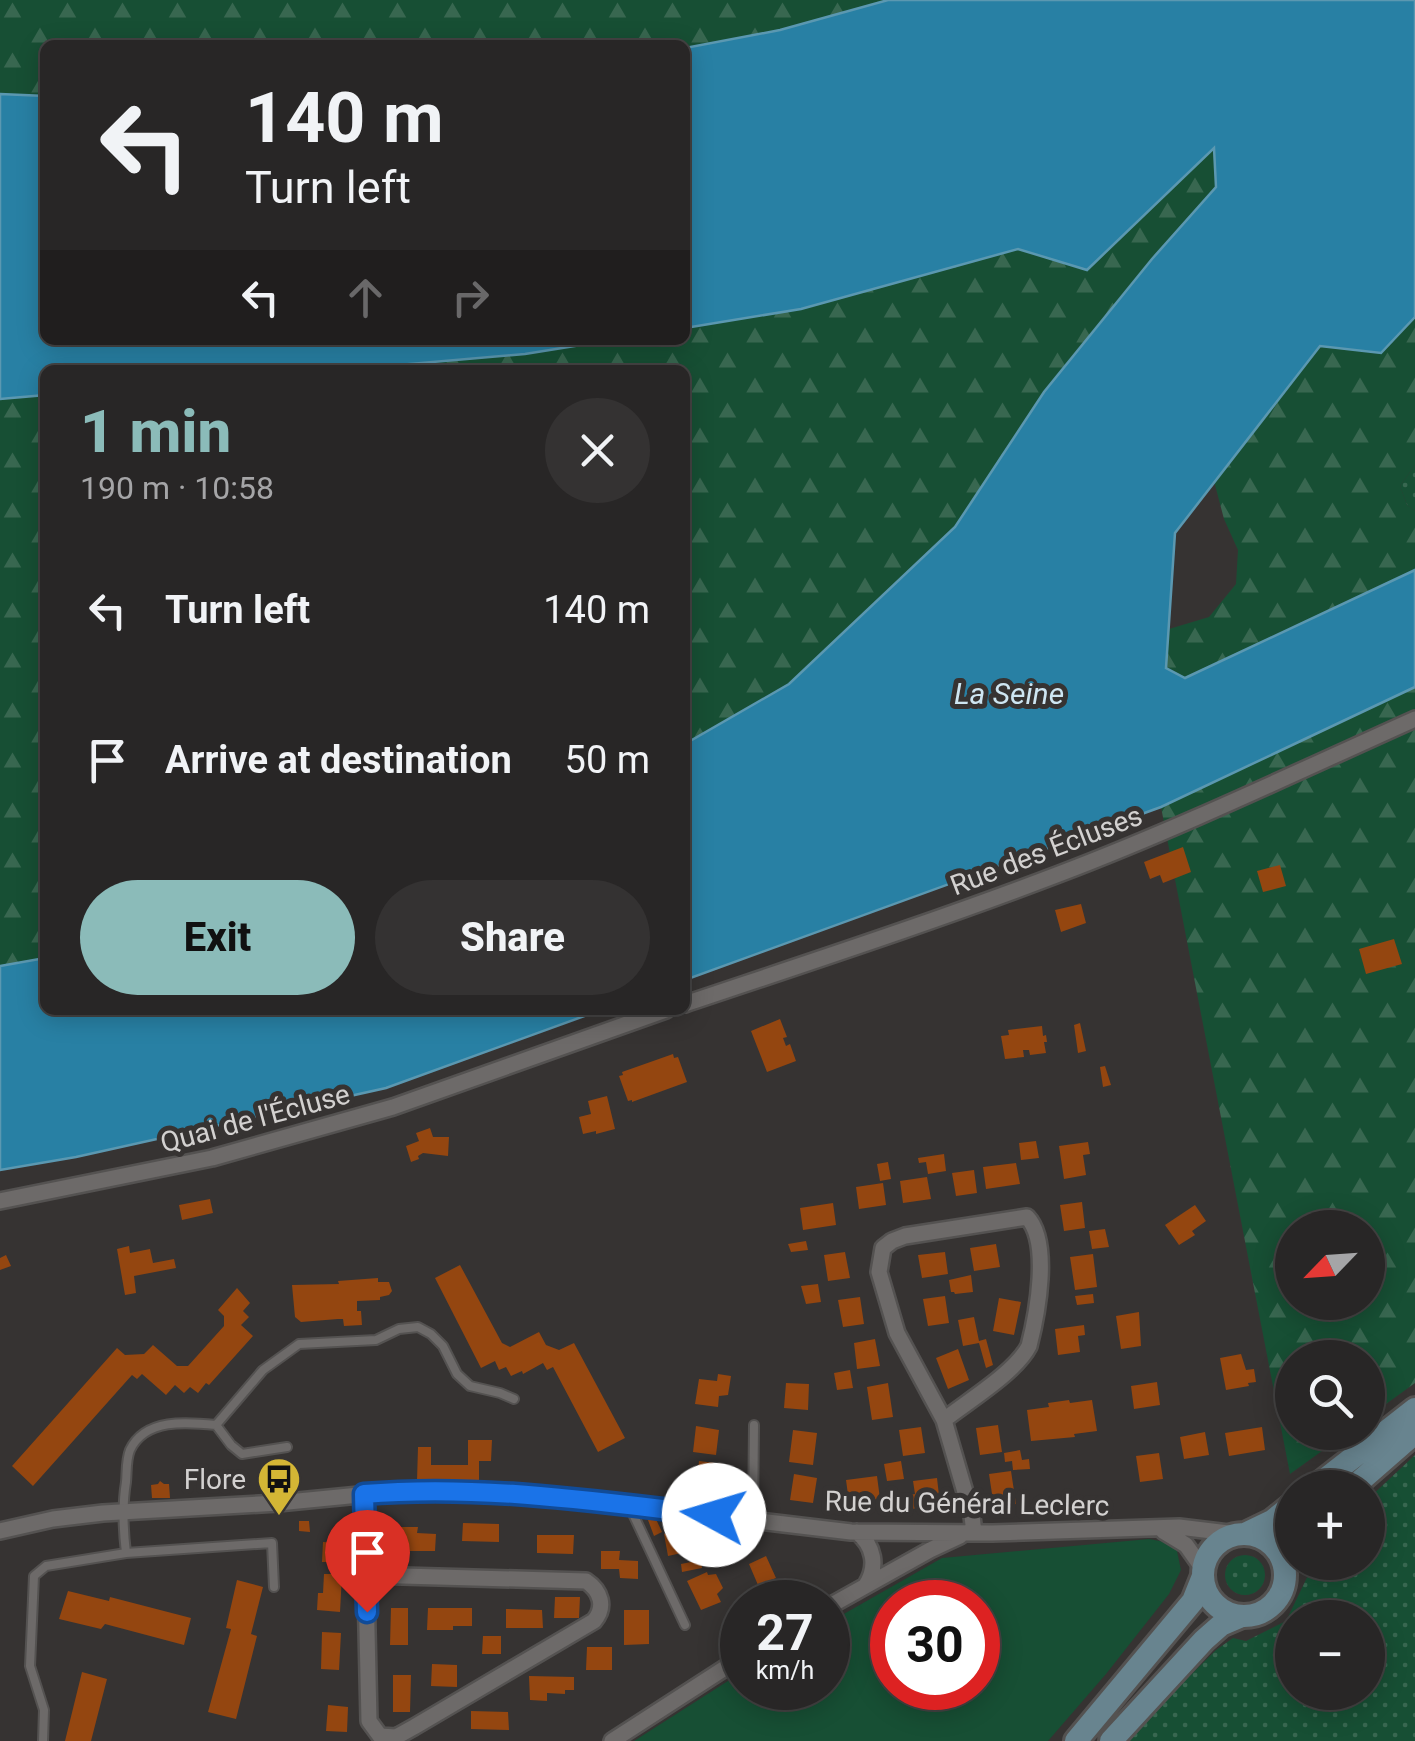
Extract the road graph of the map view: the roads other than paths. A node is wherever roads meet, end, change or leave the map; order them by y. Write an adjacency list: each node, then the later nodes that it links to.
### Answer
1 (1415, 719): 2 (street, Rue des Écluses)
2 (690, 1002)
3 (652, 1015): 4 (street, Quai de l'Écluse)
4 (0, 1201)
5 (514, 1399): 8 (lane)
6 (1415, 1409): 12 (main road)
7 (944, 1420): 7 (street); 22 (street)
8 (216, 1425): 11 (lane); 16 (lane)
9 (754, 1425): 18 (lane)
10 (1415, 1433): 13 (main road)
11 (287, 1447)
12 (1337, 1470)
13 (1373, 1470)
14 (364, 1494): 15 (street, Rue du Général Leclerc); 16 (street, Rue du Général Leclerc); 27 (street)
15 (635, 1506): 18 (street, Rue du Général Leclerc); 33 (lane)
16 (122, 1512): 20 (street, Rue du Général Leclerc); 25 (lane)
17 (1275, 1519): 23 (main road)
18 (753, 1520): 21 (street, Rue du Général Leclerc)
19 (1159, 1529): 22 (street, Rue du Général Leclerc); 23 (street, Rue du Général Leclerc); 26 (street)
20 (0, 1531)
21 (857, 1532): 22 (street, Rue du Général Leclerc); 29 (street)
22 (970, 1534): 29 (street)
23 (1241, 1534): 24 (main road); 26 (main road)
24 (1275, 1548)
25 (126, 1553): 30 (lane); 35 (lane)
26 (1203, 1572): 32 (main road); 37 (main road)
27 (367, 1575): 27 (street)
28 (1285, 1580): 32 (main road)
29 (866, 1586): 31 (street)
30 (274, 1587)
31 (850, 1595)
32 (1242, 1616): 38 (main road)
33 (686, 1625)
34 (720, 1672): 36 (street)
35 (43, 1741)
36 (612, 1741)
37 (1076, 1741)
38 (1111, 1741)

